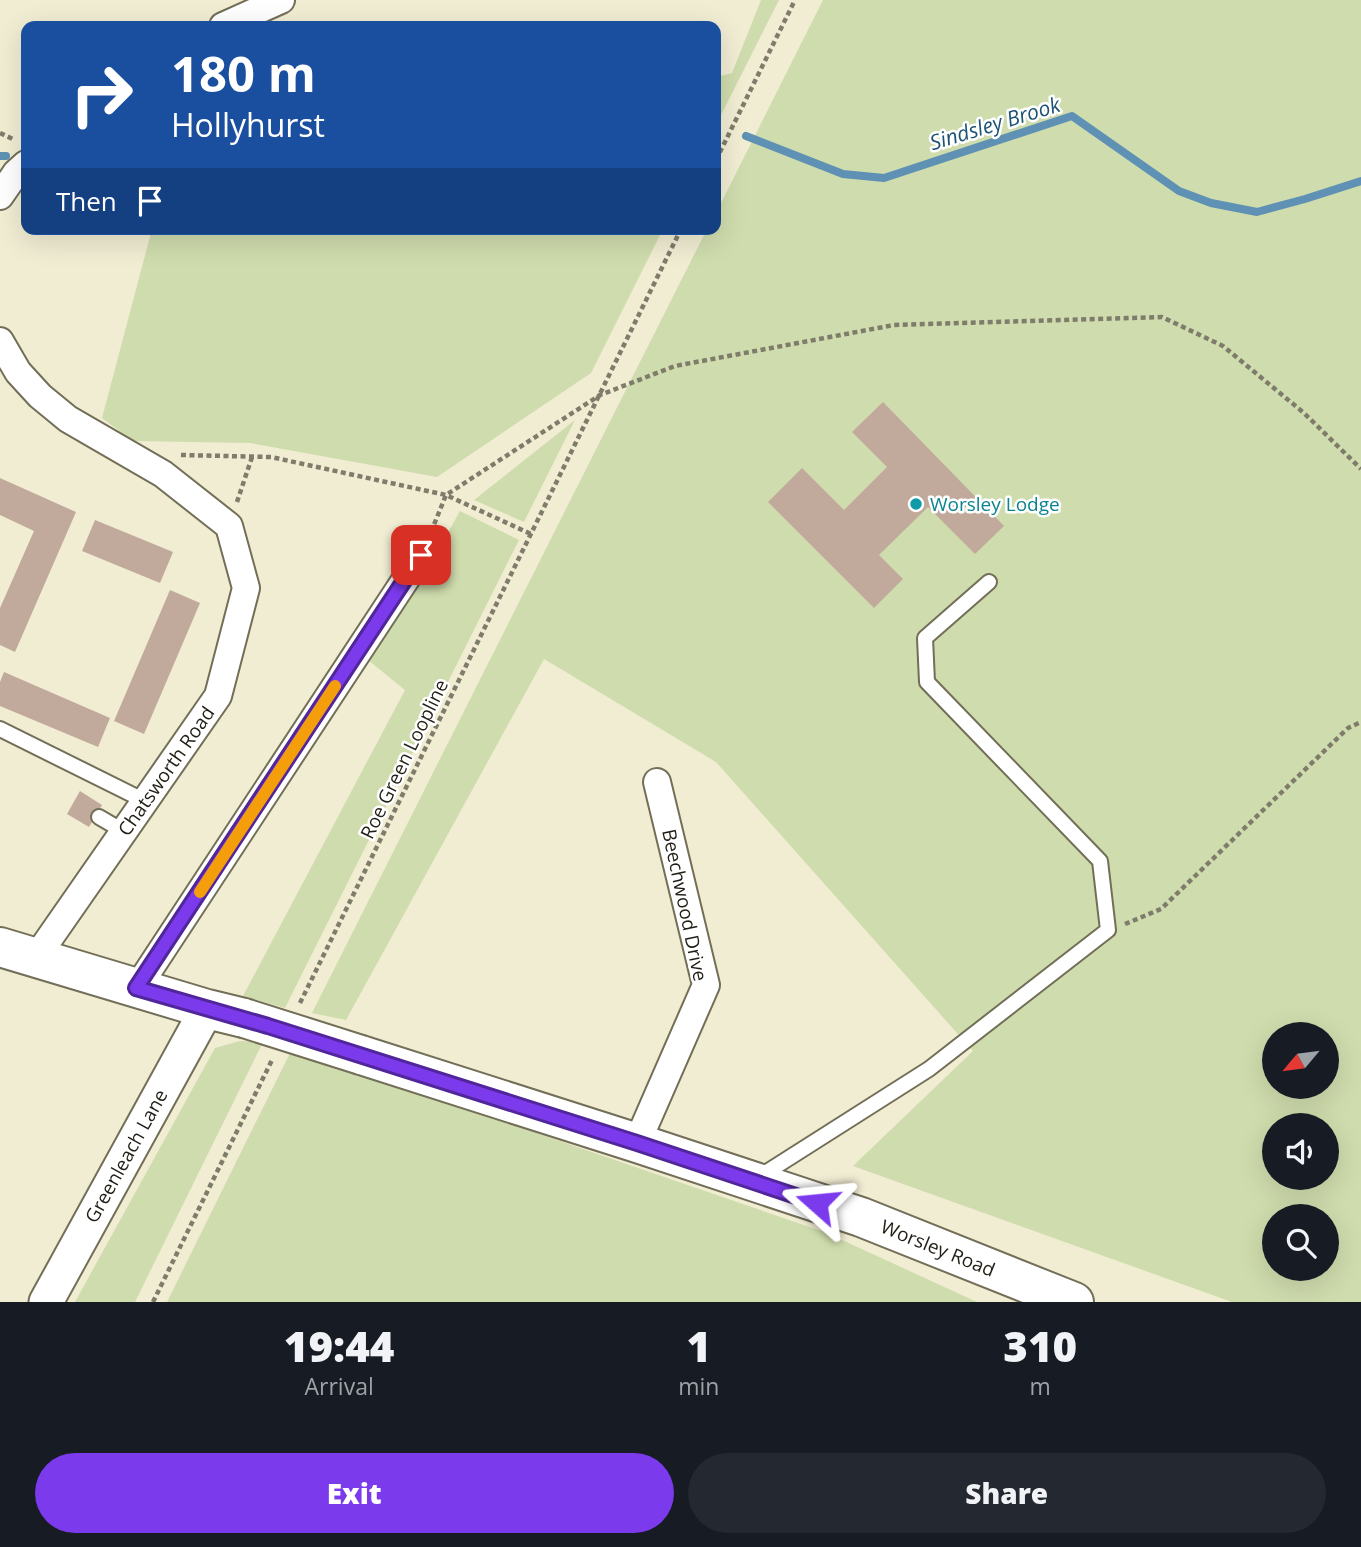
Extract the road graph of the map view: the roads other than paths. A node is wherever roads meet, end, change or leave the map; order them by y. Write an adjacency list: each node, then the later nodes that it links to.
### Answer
1 (281, 0): 2 (street)
2 (234, 21)
3 (21, 168): 4 (street)
4 (0, 196)
5 (0, 341): 10 (street, Chatsworth Road)
6 (421, 555): 14 (street)
7 (989, 582): 17 (lane)
8 (0, 729): 10 (lane)
9 (657, 782): 16 (street, Beechwood Drive)
10 (145, 801): 12 (street, Chatsworth Road)
11 (99, 817): 12 (lane)
12 (123, 831): 13 (street, Chatsworth Road)
13 (17, 953): 14 (main road, Worsley Road)
14 (136, 988): 15 (main road, Worsley Road)
15 (207, 1009): 16 (main road, Worsley Road, bridge); 18 (street, Greenleach Lane)
16 (637, 1143): 17 (main road, Worsley Road)
17 (752, 1181): 19 (main road, Worsley Road)
18 (46, 1302)
19 (1074, 1302)

